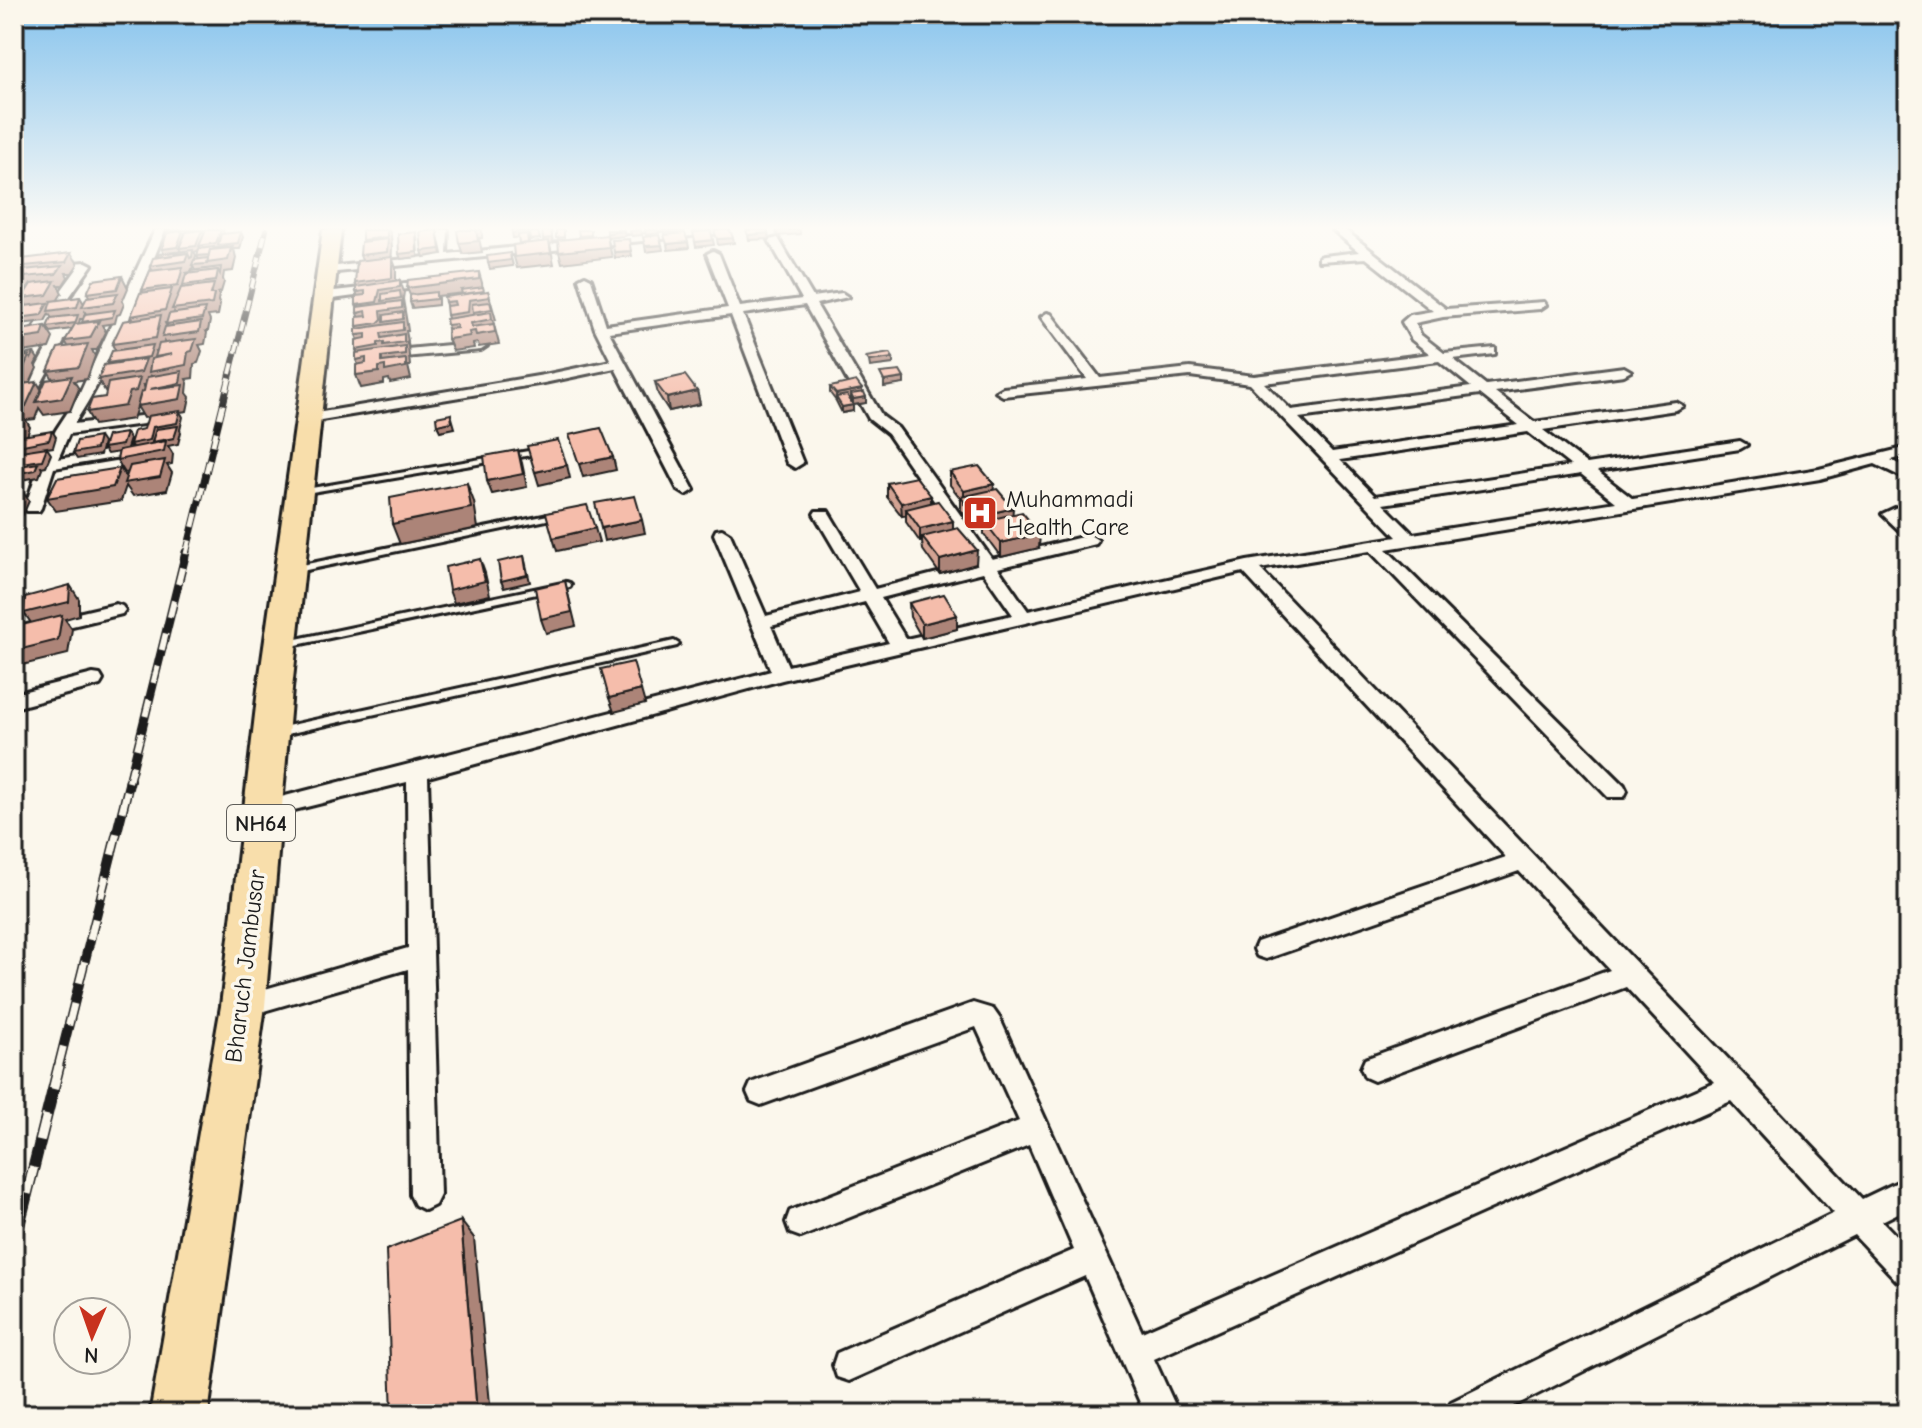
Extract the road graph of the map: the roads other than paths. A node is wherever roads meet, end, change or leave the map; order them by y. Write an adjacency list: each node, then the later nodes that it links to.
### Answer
1 (63, 297): 20 (street)
2 (139, 297): 17 (street)
3 (324, 297): 39 (highway, Bharuch Jambusar / NH64)
4 (397, 297): 11 (street)
5 (591, 297): 18 (street)
6 (729, 297): 13 (street)
7 (806, 297): 10 (street)
8 (842, 297): 10 (street)
9 (1423, 297): 14 (street)
10 (809, 302): 13 (street); 66 (street)
11 (397, 303)
12 (1540, 305): 14 (street)
13 (735, 312): 18 (street); 48 (street)
14 (1443, 313): 25 (street)
15 (1047, 317): 30 (street)
16 (397, 319): 22 (street)
17 (122, 328): 19 (street); 26 (street)
18 (601, 329): 27 (street)
19 (62, 333): 20 (street); 32 (street)
20 (34, 337): 21 (street)
21 (14, 339)
22 (481, 346)
23 (1490, 351): 25 (street)
24 (119, 357): 26 (street)
25 (1441, 357): 29 (street); 33 (street)
26 (103, 359): 41 (street)
27 (618, 363): 39 (street); 52 (street)
28 (1624, 371): 33 (street)
29 (1254, 380): 30 (street); 37 (street)
30 (1096, 382): 34 (street)
31 (46, 388): 32 (street)
32 (31, 390): 35 (street)
33 (1483, 390): 37 (street); 40 (street)
34 (1003, 392)
35 (14, 393)
36 (1676, 406): 40 (street)
37 (1287, 415): 46 (street)
38 (173, 416): 41 (street)
39 (309, 418): 53 (highway, Bharuch Jambusar / NH64)
40 (1532, 428): 46 (street); 50 (street)
41 (63, 430): 49 (street)
42 (1740, 445): 50 (street)
43 (152, 448): 49 (street)
44 (550, 449): 53 (lane)
45 (1908, 451): 47 (street)
46 (1327, 457): 54 (street)
47 (1879, 460): 51 (street); 55 (street)
48 (795, 463)
49 (47, 465): 57 (street)
50 (1585, 470): 54 (street); 55 (street)
51 (1908, 475)
52 (686, 490)
53 (299, 492): 67 (highway, Bharuch Jambusar / NH64)
54 (1370, 501): 63 (street)
55 (1630, 505): 63 (street)
56 (1908, 507): 60 (street)
57 (33, 508)
58 (565, 513): 67 (lane)
59 (822, 514): 69 (street)
60 (1908, 530)
61 (722, 534): 72 (street)
62 (1090, 540): 66 (street)
63 (1409, 540): 64 (street)
64 (1373, 545): 65 (street); 82 (street)
65 (1247, 566): 71 (street); 84 (street)
66 (987, 567): 69 (street); 71 (street)
67 (289, 571): 75 (highway, Bharuch Jambusar / NH64)
68 (567, 585): 75 (lane)
69 (871, 596): 72 (street); 76 (street)
70 (116, 610): 73 (street)
71 (1024, 618): 76 (street)
72 (760, 623): 77 (street)
73 (14, 634)
74 (674, 644): 80 (lane)
75 (280, 645): 80 (highway, Bharuch Jambusar / NH64)
76 (901, 647): 77 (street)
77 (782, 674): 81 (street)
78 (93, 680): 79 (street)
79 (14, 701)
80 (270, 733): 83 (highway, Bharuch Jambusar / NH64)
81 (417, 772): 83 (street); 86 (street)
82 (1616, 791)
83 (262, 810): 88 (highway, Bharuch Jambusar / NH64)
84 (1523, 860): 85 (street); 87 (street)
85 (1266, 949)
86 (421, 955): 88 (street); 94 (street)
87 (1630, 974): 89 (street); 90 (street)
88 (243, 1006): 101 (highway, Bharuch Jambusar / NH64)
89 (1374, 1068)
90 (1735, 1086): 95 (street); 99 (street)
91 (761, 1092): 92 (street)
92 (1036, 1128): 96 (street); 97 (street)
93 (1908, 1192): 95 (street)
94 (425, 1195)
95 (1858, 1217): 98 (street); 103 (street)
96 (801, 1222)
97 (1093, 1257): 99 (street); 100 (street)
98 (1908, 1270)
99 (1135, 1351): 102 (street)
100 (849, 1365)
101 (179, 1414)
102 (1162, 1414)
103 (1463, 1414)

